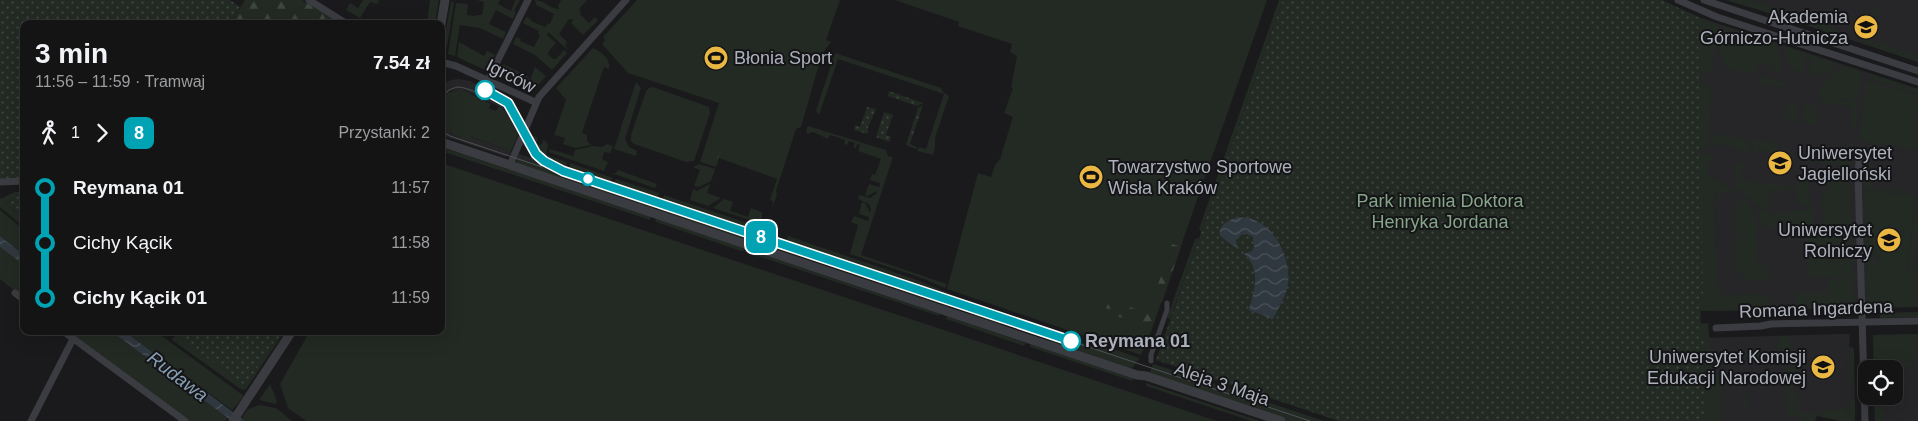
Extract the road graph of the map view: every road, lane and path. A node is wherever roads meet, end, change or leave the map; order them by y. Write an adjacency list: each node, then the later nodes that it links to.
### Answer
1 (309, 0): 7 (street)
2 (445, 0): 8 (street)
3 (528, 0): 13 (street)
4 (626, 0): 15 (street)
5 (1678, 0): 10 (street)
6 (1704, 0): 9 (street)
7 (341, 20)
8 (442, 20)
9 (1847, 48): 10 (street); 12 (street)
10 (1844, 58): 14 (street)
11 (445, 63): 13 (street, Igrców)
12 (1918, 71)
13 (488, 80): 15 (street, Igrców)
14 (1918, 82)
15 (535, 102): 18 (street, Igrców)
16 (445, 143): 18 (street, Aleja 3 Maja)
17 (1860, 153): 25 (street)
18 (510, 165): 34 (street, Aleja 3 Maja)
19 (20, 181): 20 (street)
20 (0, 182)
21 (15, 293): 22 (street)
22 (20, 297)
23 (1167, 303): 30 (street)
24 (1918, 321): 25 (street, Romana Ingardena)
25 (1862, 322): 26 (street, Romana Ingardena); 35 (street)
26 (1716, 328)
27 (68, 335): 29 (street)
28 (289, 335): 33 (street)
29 (73, 339): 31 (street); 32 (street)
30 (1151, 360)
31 (31, 421)
32 (185, 421)
33 (232, 421)
34 (1281, 421)
35 (1865, 421)

